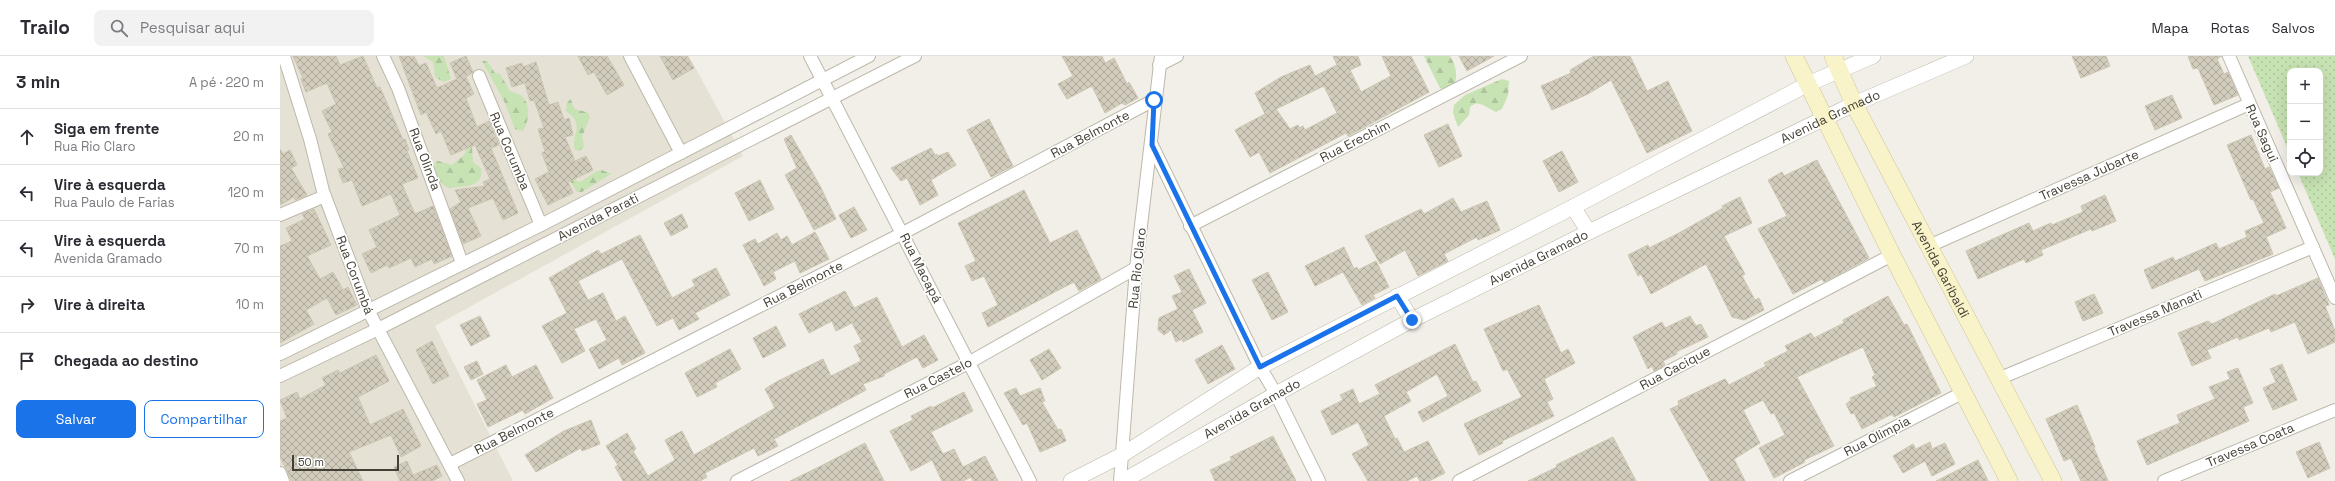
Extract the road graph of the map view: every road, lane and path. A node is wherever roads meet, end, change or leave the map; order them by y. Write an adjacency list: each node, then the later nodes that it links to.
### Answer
1 (284, 56): 25 (street, Rua Corumbá)
2 (383, 56): 35 (street, Rua Olinda)
3 (630, 56): 24 (street)
4 (810, 56): 16 (street, Rua Macapá)
5 (869, 56): 16 (street, Avenida Parati)
6 (916, 56): 18 (street, Avenida Parati)
7 (1177, 56): 13 (street)
8 (1520, 56): 29 (street, Rua Erechim)
9 (1794, 56): 17 (main road)
10 (1873, 56): 14 (street, Avenida Gramado)
11 (1966, 56): 20 (street, Avenida Gramado)
12 (2229, 56): 21 (street, Rua Sagui)
13 (1160, 61): 19 (street, Rua Rio Claro)
14 (1836, 63): 17 (street, Avenida Gramado); 20 (main road, Avenida Garibaldi)
15 (479, 76): 28 (street, Rua Corumba)
16 (822, 79): 18 (street, Rua Macapá); 24 (street, Avenida Parati)
17 (1808, 84): 22 (main road); 26 (street, Avenida Gramado)
18 (832, 99): 31 (street, Rua Macapá); 41 (street, Avenida Parati)
19 (1154, 100): 23 (street, Rua Rio Claro); 31 (street, Rua Belmonte)
20 (1854, 104): 22 (street, Avenida Gramado); 32 (main road, Avenida Garibaldi)
21 (2249, 104): 32 (street, Travessa Jubarte); 33 (street, Rua Sagui)
22 (1825, 119): 30 (street, Avenida Gramado); 34 (main road)
23 (1152, 145): 29 (street); 36 (street, Rua Rio Claro)
24 (681, 153): 28 (street, Avenida Parati)
25 (325, 196): 27 (street); 39 (street, Rua Corumbá)
26 (1574, 207): 30 (street); 37 (street, Avenida Gramado)
27 (280, 215)
28 (541, 225): 35 (street, Avenida Parati)
29 (1190, 226): 44 (street)
30 (1589, 232): 40 (street, Avenida Gramado)
31 (903, 233): 43 (street, Rua Macapá); 51 (street, Rua Belmonte)
32 (1929, 246): 46 (main road, Avenida Garibaldi)
33 (2313, 247): 38 (street, Rua Sagui); 46 (street, Travessa Manati)
34 (1892, 255): 47 (main road); 61 (street, Rua Cacique)
35 (462, 263): 39 (street, Avenida Parati)
36 (1136, 268): 43 (street, Rua Castelo); 50 (street, Rua Rio Claro)
37 (1397, 296): 40 (street); 44 (street, Avenida Gramado)
38 (2335, 298)
39 (368, 310): 41 (street, Rua Corumbá); 42 (street, Avenida Parati)
40 (1412, 320): 48 (street, Avenida Gramado)
41 (378, 329): 45 (street, Avenida Parati); 51 (street, Rua Corumbá)
42 (280, 354)
43 (970, 362): 55 (street, Rua Castelo); 56 (street, Rua Macapá)
44 (1260, 367): 48 (street); 50 (street, Avenida Gramado)
45 (280, 376)
46 (1998, 379): 64 (main road, Avenida Garibaldi)
47 (1964, 392): 62 (street, Rua Olimpia); 63 (main road)
48 (1276, 394): 59 (street, Avenida Gramado); 60 (street)
49 (2335, 410): 65 (street, Travessa Coata)
50 (1122, 455): 57 (street, Avenida Gramado); 58 (street, Rua Rio Claro)
51 (450, 464): 54 (street, Rua Corumbá)
52 (280, 473): 53 (street)
53 (283, 481)
54 (458, 481)
55 (737, 481)
56 (1030, 481)
57 (1071, 481)
58 (1120, 481)
59 (1123, 481)
60 (1319, 481)
61 (1459, 481)
62 (1790, 481)
63 (2009, 481)
64 (2053, 481)
65 (2164, 481)

